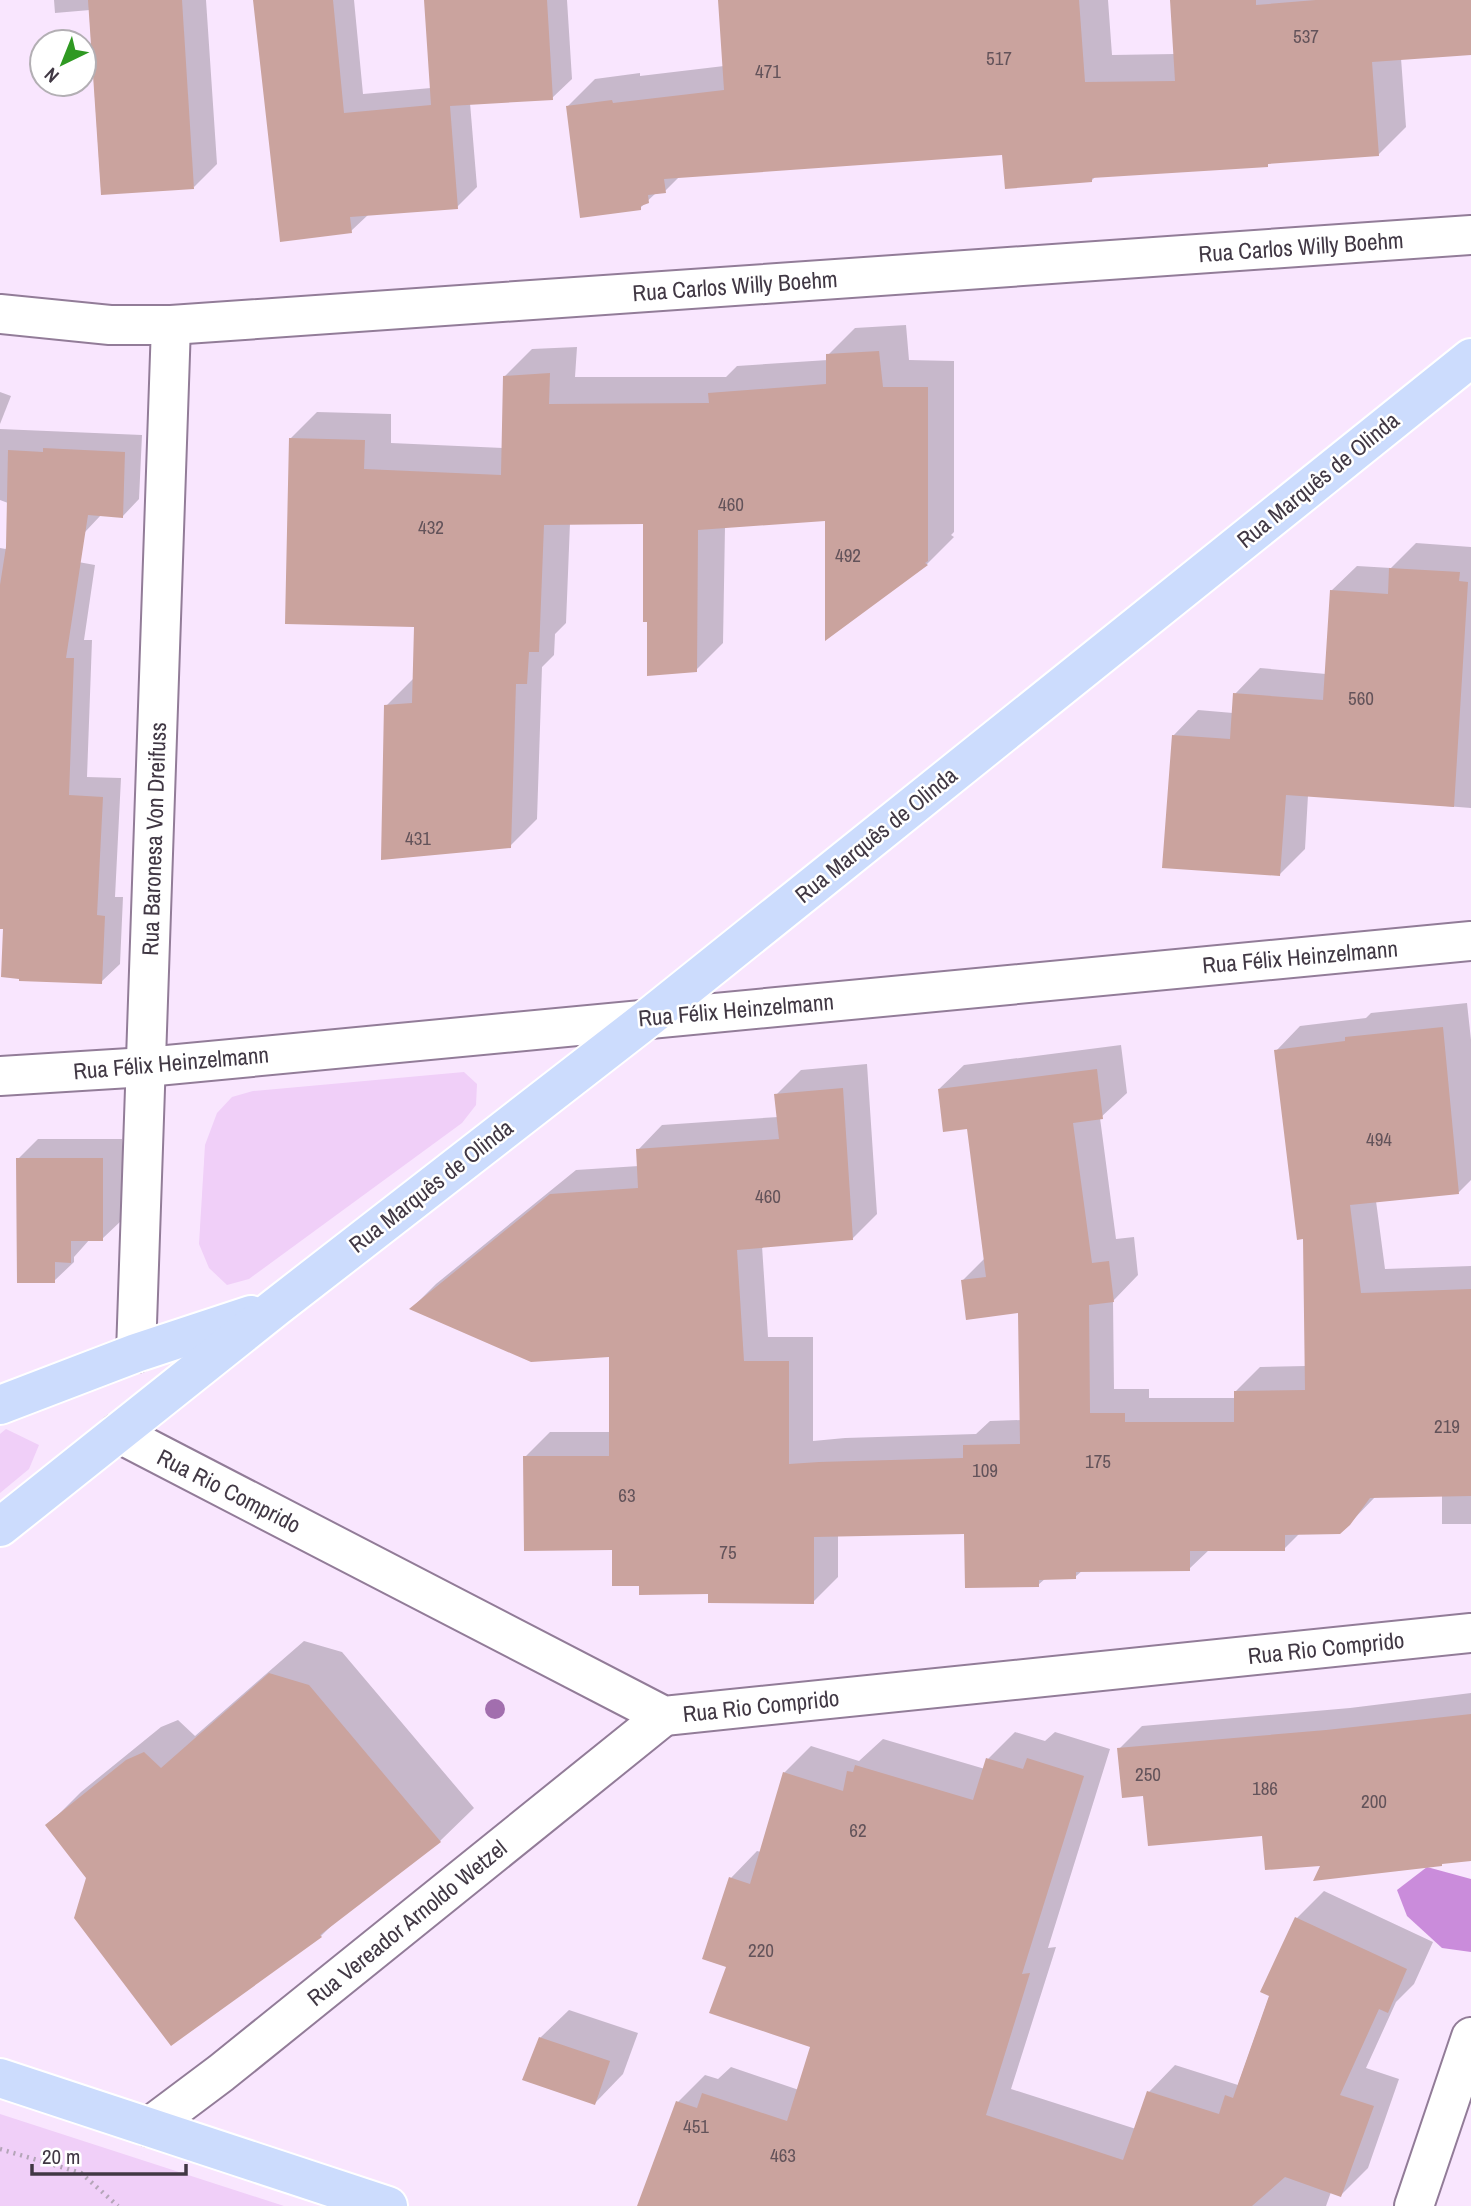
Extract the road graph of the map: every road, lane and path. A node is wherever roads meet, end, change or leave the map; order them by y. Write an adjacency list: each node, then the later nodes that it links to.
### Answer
1 (1471, 235): 3 (street, Rua Carlos Willy Boehm)
2 (0, 314): 3 (street, Rua Carlos Willy Boehm)
3 (171, 325): 7 (street, Rua Baronesa Von Dreifuss)
4 (1471, 358): 6 (main road, Rua Marquês de Olinda)
5 (1471, 941): 6 (street, Rua Félix Heinzelmann)
6 (647, 1018): 7 (street, Rua Félix Heinzelmann); 9 (main road, Rua Marquês de Olinda)
7 (146, 1067): 8 (street, Rua Félix Heinzelmann); 10 (street, Rua Baronesa Von Dreifuss)
8 (0, 1076)
9 (276, 1307): 10 (main road, Rua Marquês de Olinda); 12 (main road, Rua Marquês de Olinda)
10 (136, 1353): 11 (main road, Rua Marquês de Olinda)
11 (0, 1405)
12 (118, 1433): 13 (main road, Rua Marquês de Olinda); 15 (street, Rua Rio Comprido)
13 (0, 1527)
14 (1471, 1633): 15 (street, Rua Rio Comprido)
15 (664, 1716): 18 (street, Rua Vereador Arnoldo Wetzel)
16 (1471, 2037): 22 (street)
17 (0, 2078): 18 (main road)
18 (149, 2127): 21 (main road)
19 (0, 2149): 20 (path)
20 (118, 2206)
21 (388, 2206)
22 (1414, 2206)

